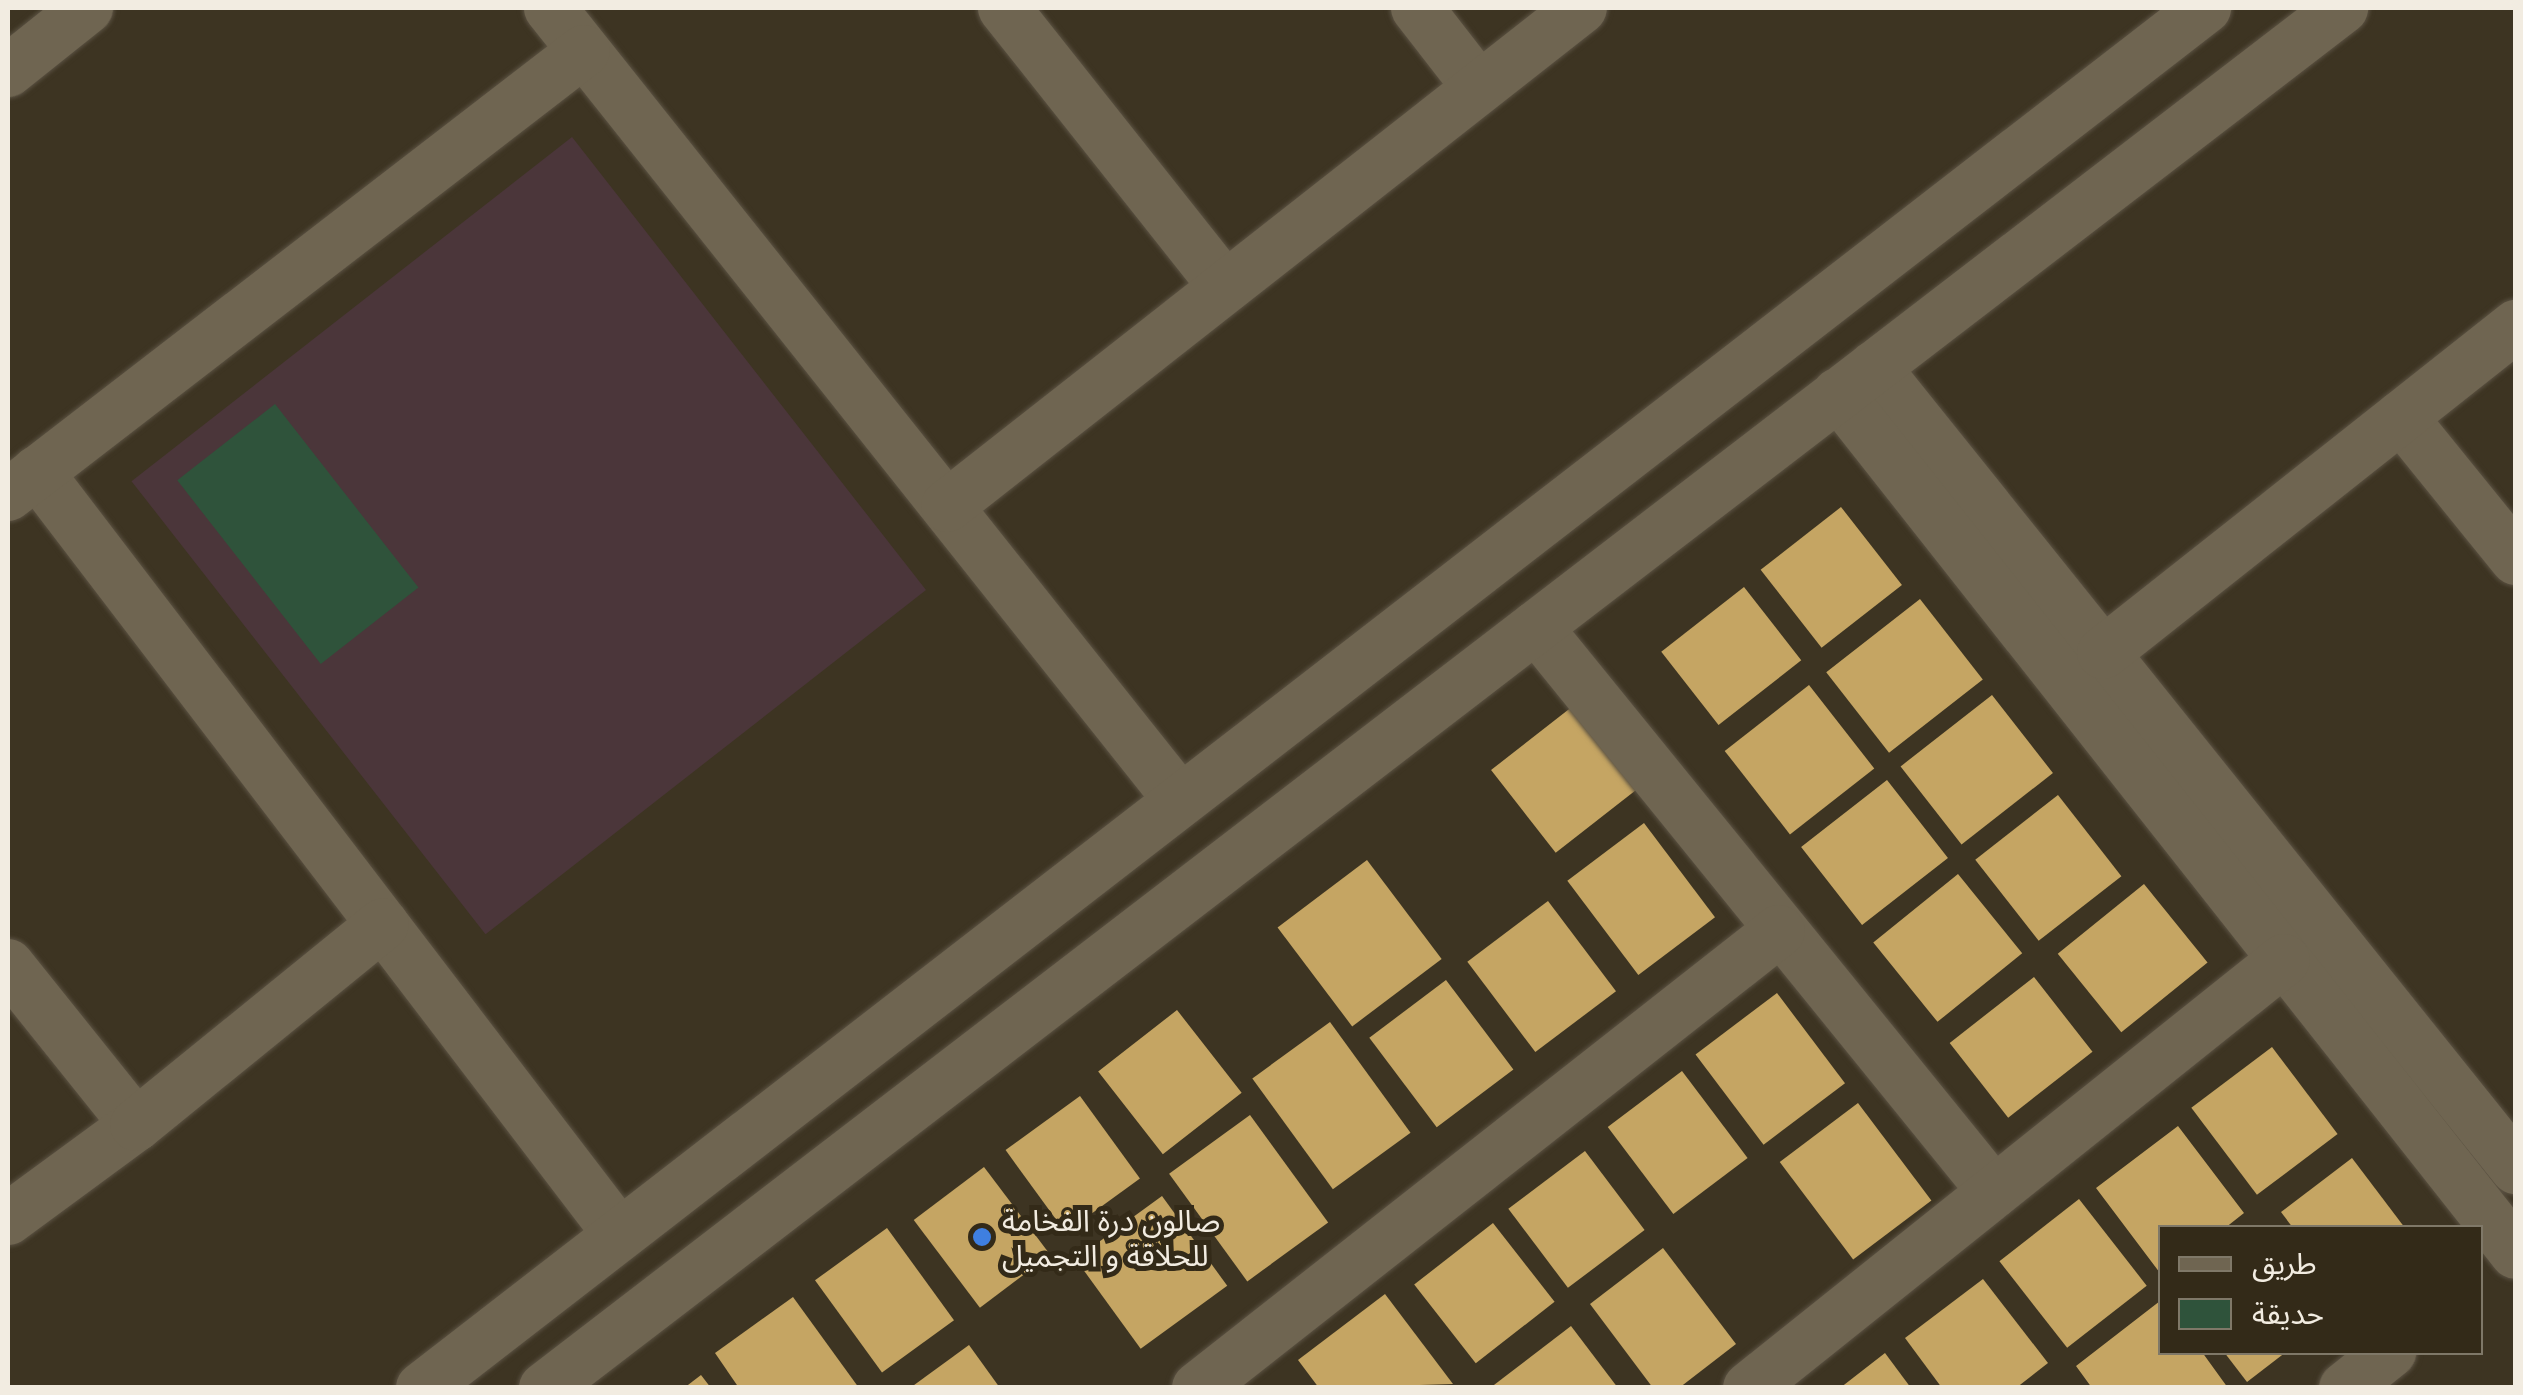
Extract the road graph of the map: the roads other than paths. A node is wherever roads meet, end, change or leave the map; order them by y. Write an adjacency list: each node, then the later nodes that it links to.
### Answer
1 (550, 8): 8 (street)
2 (1004, 8): 11 (street)
3 (1417, 8): 10 (street)
4 (1580, 8): 10 (street)
5 (2206, 8): 20 (street)
6 (2342, 8): 13 (street)
7 (74, 12): 9 (street)
8 (584, 51): 15 (street); 16 (street)
9 (8, 70)
10 (1478, 88): 11 (street)
11 (1224, 288): 16 (street)
12 (2516, 326): 14 (street)
13 (1856, 381): 18 (street); 19 (street); 23 (street)
14 (2401, 417): 17 (street); 19 (street)
15 (22, 483): 21 (street)
16 (947, 506): 20 (street)
17 (2516, 559)
18 (1536, 627): 22 (street); 35 (street)
19 (2102, 653): 26 (street)
20 (1180, 800): 29 (street)
21 (383, 924): 25 (street); 29 (street)
22 (1780, 931): 27 (street); 33 (street)
23 (2284, 960): 27 (street); 30 (street)
24 (8, 964): 25 (street)
25 (136, 1125): 28 (street)
26 (2516, 1168)
27 (1994, 1192): 36 (street)
28 (8, 1219)
29 (619, 1234): 34 (street)
30 (2516, 1254): 31 (street)
31 (2483, 1280)
32 (2386, 1355): 37 (street)
33 (1218, 1382)
34 (422, 1388)
35 (545, 1388)
36 (1749, 1388)
37 (2345, 1388)

